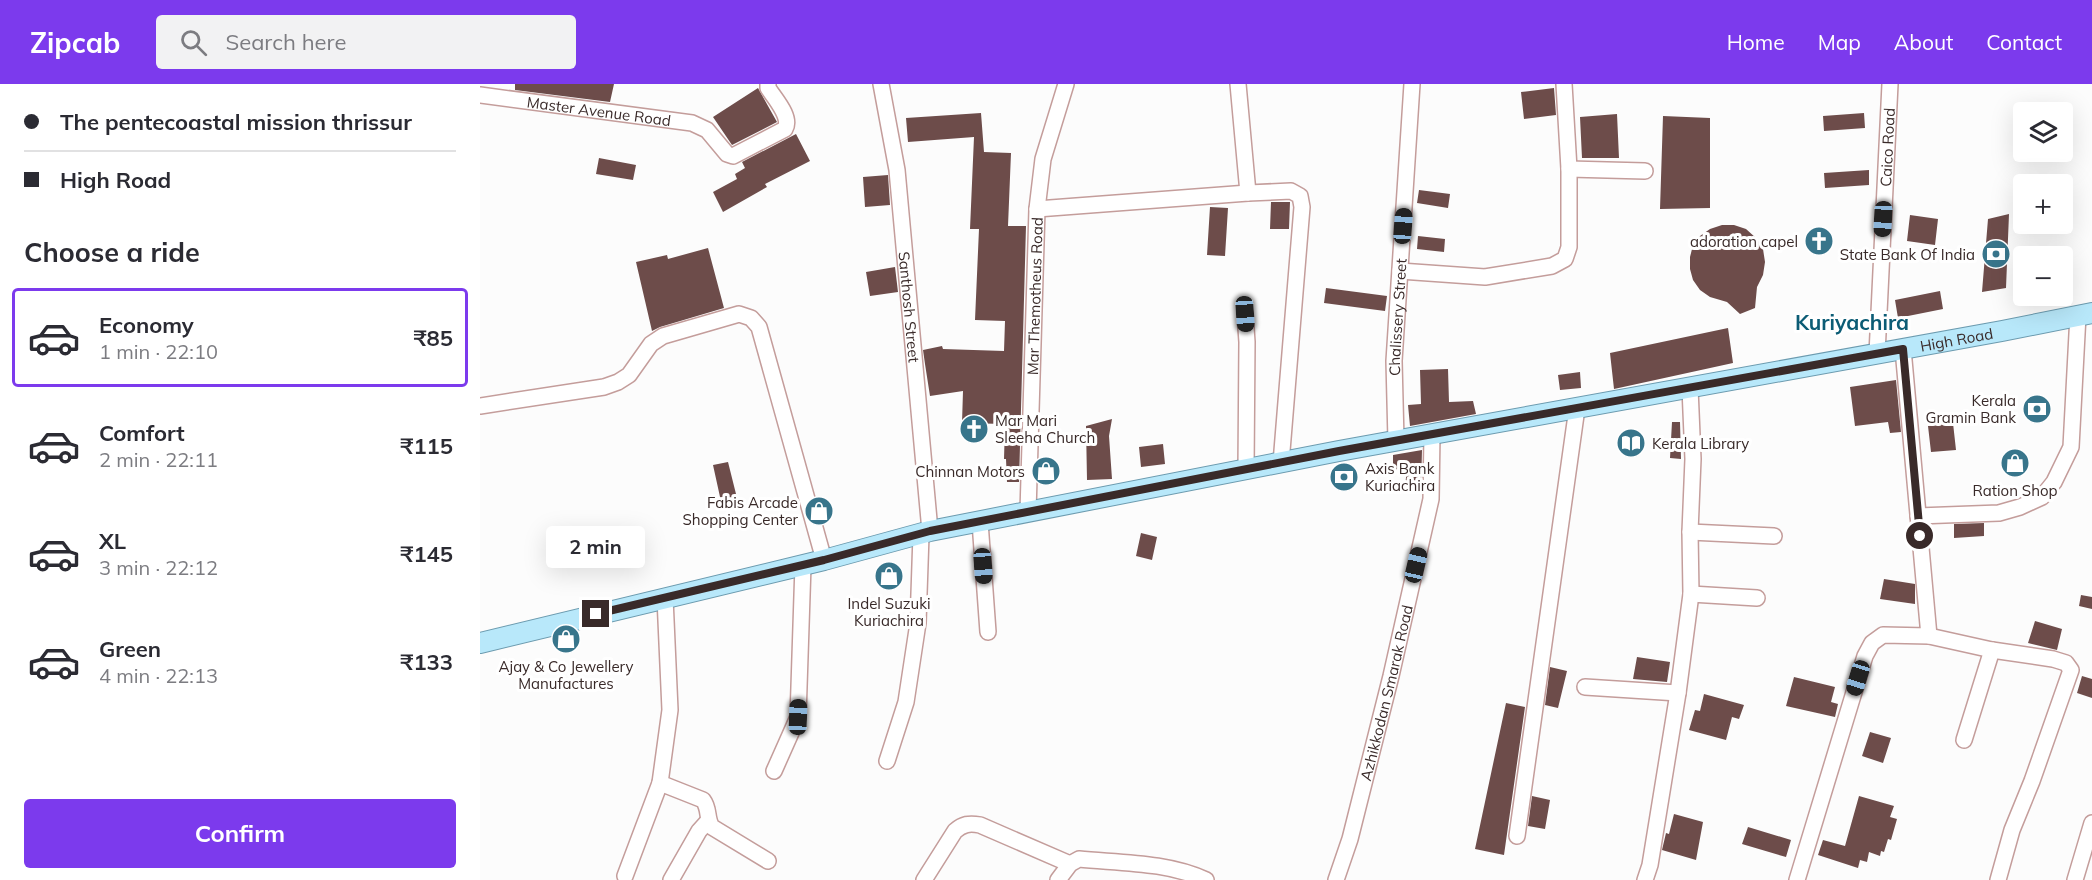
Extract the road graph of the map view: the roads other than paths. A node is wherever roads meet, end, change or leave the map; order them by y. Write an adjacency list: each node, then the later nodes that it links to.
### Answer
1 (768, 84): 8 (street, Master Avenue Road)
2 (881, 84): 29 (street, Santhosh Street)
3 (1066, 84): 12 (street, Mar Themotheus Road)
4 (1238, 84): 11 (street)
5 (1412, 84): 13 (street, Chalissery Street)
6 (1563, 84): 9 (street)
7 (1890, 84): 17 (street, Caico Road)
8 (480, 95)
9 (1569, 169): 10 (street); 13 (street)
10 (1645, 171)
11 (1248, 193): 12 (street); 23 (street)
12 (1037, 209): 25 (street, Mar Themotheus Road)
13 (1400, 271): 22 (street, Chalissery Street)
14 (1245, 314): 24 (street)
15 (2085, 314): 16 (main road, High Road); 26 (street)
16 (1903, 349): 17 (main road, High Road); 26 (street)
17 (1877, 354): 18 (main road, High Road)
18 (1690, 388): 20 (main road, High Road); 28 (street)
19 (480, 406): 31 (street)
20 (1577, 408): 21 (main road, High Road); 48 (street)
21 (1432, 434): 22 (main road, High Road); 56 (street, Azhikkodan Smarak Road)
22 (1396, 441): 23 (main road, High Road)
23 (1281, 463): 24 (main road, High Road)
24 (1246, 469): 25 (main road, High Road)
25 (1028, 512): 27 (main road, High Road)
26 (1918, 516): 37 (street)
27 (980, 522): 29 (main road, High Road); 36 (street)
28 (1690, 532): 30 (street); 33 (street)
29 (926, 533): 31 (main road, High Road); 43 (street, Santhosh Street)
30 (1774, 536)
31 (824, 560): 32 (main road, High Road)
32 (803, 565): 34 (main road, High Road); 44 (street)
33 (1691, 594): 35 (street); 41 (street)
34 (665, 598): 38 (main road, High Road); 45 (street)
35 (1757, 598)
36 (988, 632)
37 (1929, 636): 39 (street); 58 (street)
38 (480, 643)
39 (1992, 650): 42 (street); 59 (street)
40 (1585, 687): 41 (street)
41 (1678, 693): 57 (street)
42 (1964, 740)
43 (887, 761)
44 (774, 771)
45 (660, 783): 46 (street); 51 (street)
46 (708, 821): 49 (street); 52 (street)
47 (2092, 823): 60 (street)
48 (1517, 836)
49 (768, 861)
50 (1070, 864): 53 (street); 54 (street); 55 (street)
51 (625, 876)
52 (671, 880)
53 (924, 880)
54 (1058, 880)
55 (1206, 880)
56 (1336, 880)
57 (1645, 880)
58 (1797, 880)
59 (1998, 880)
60 (2075, 880)

